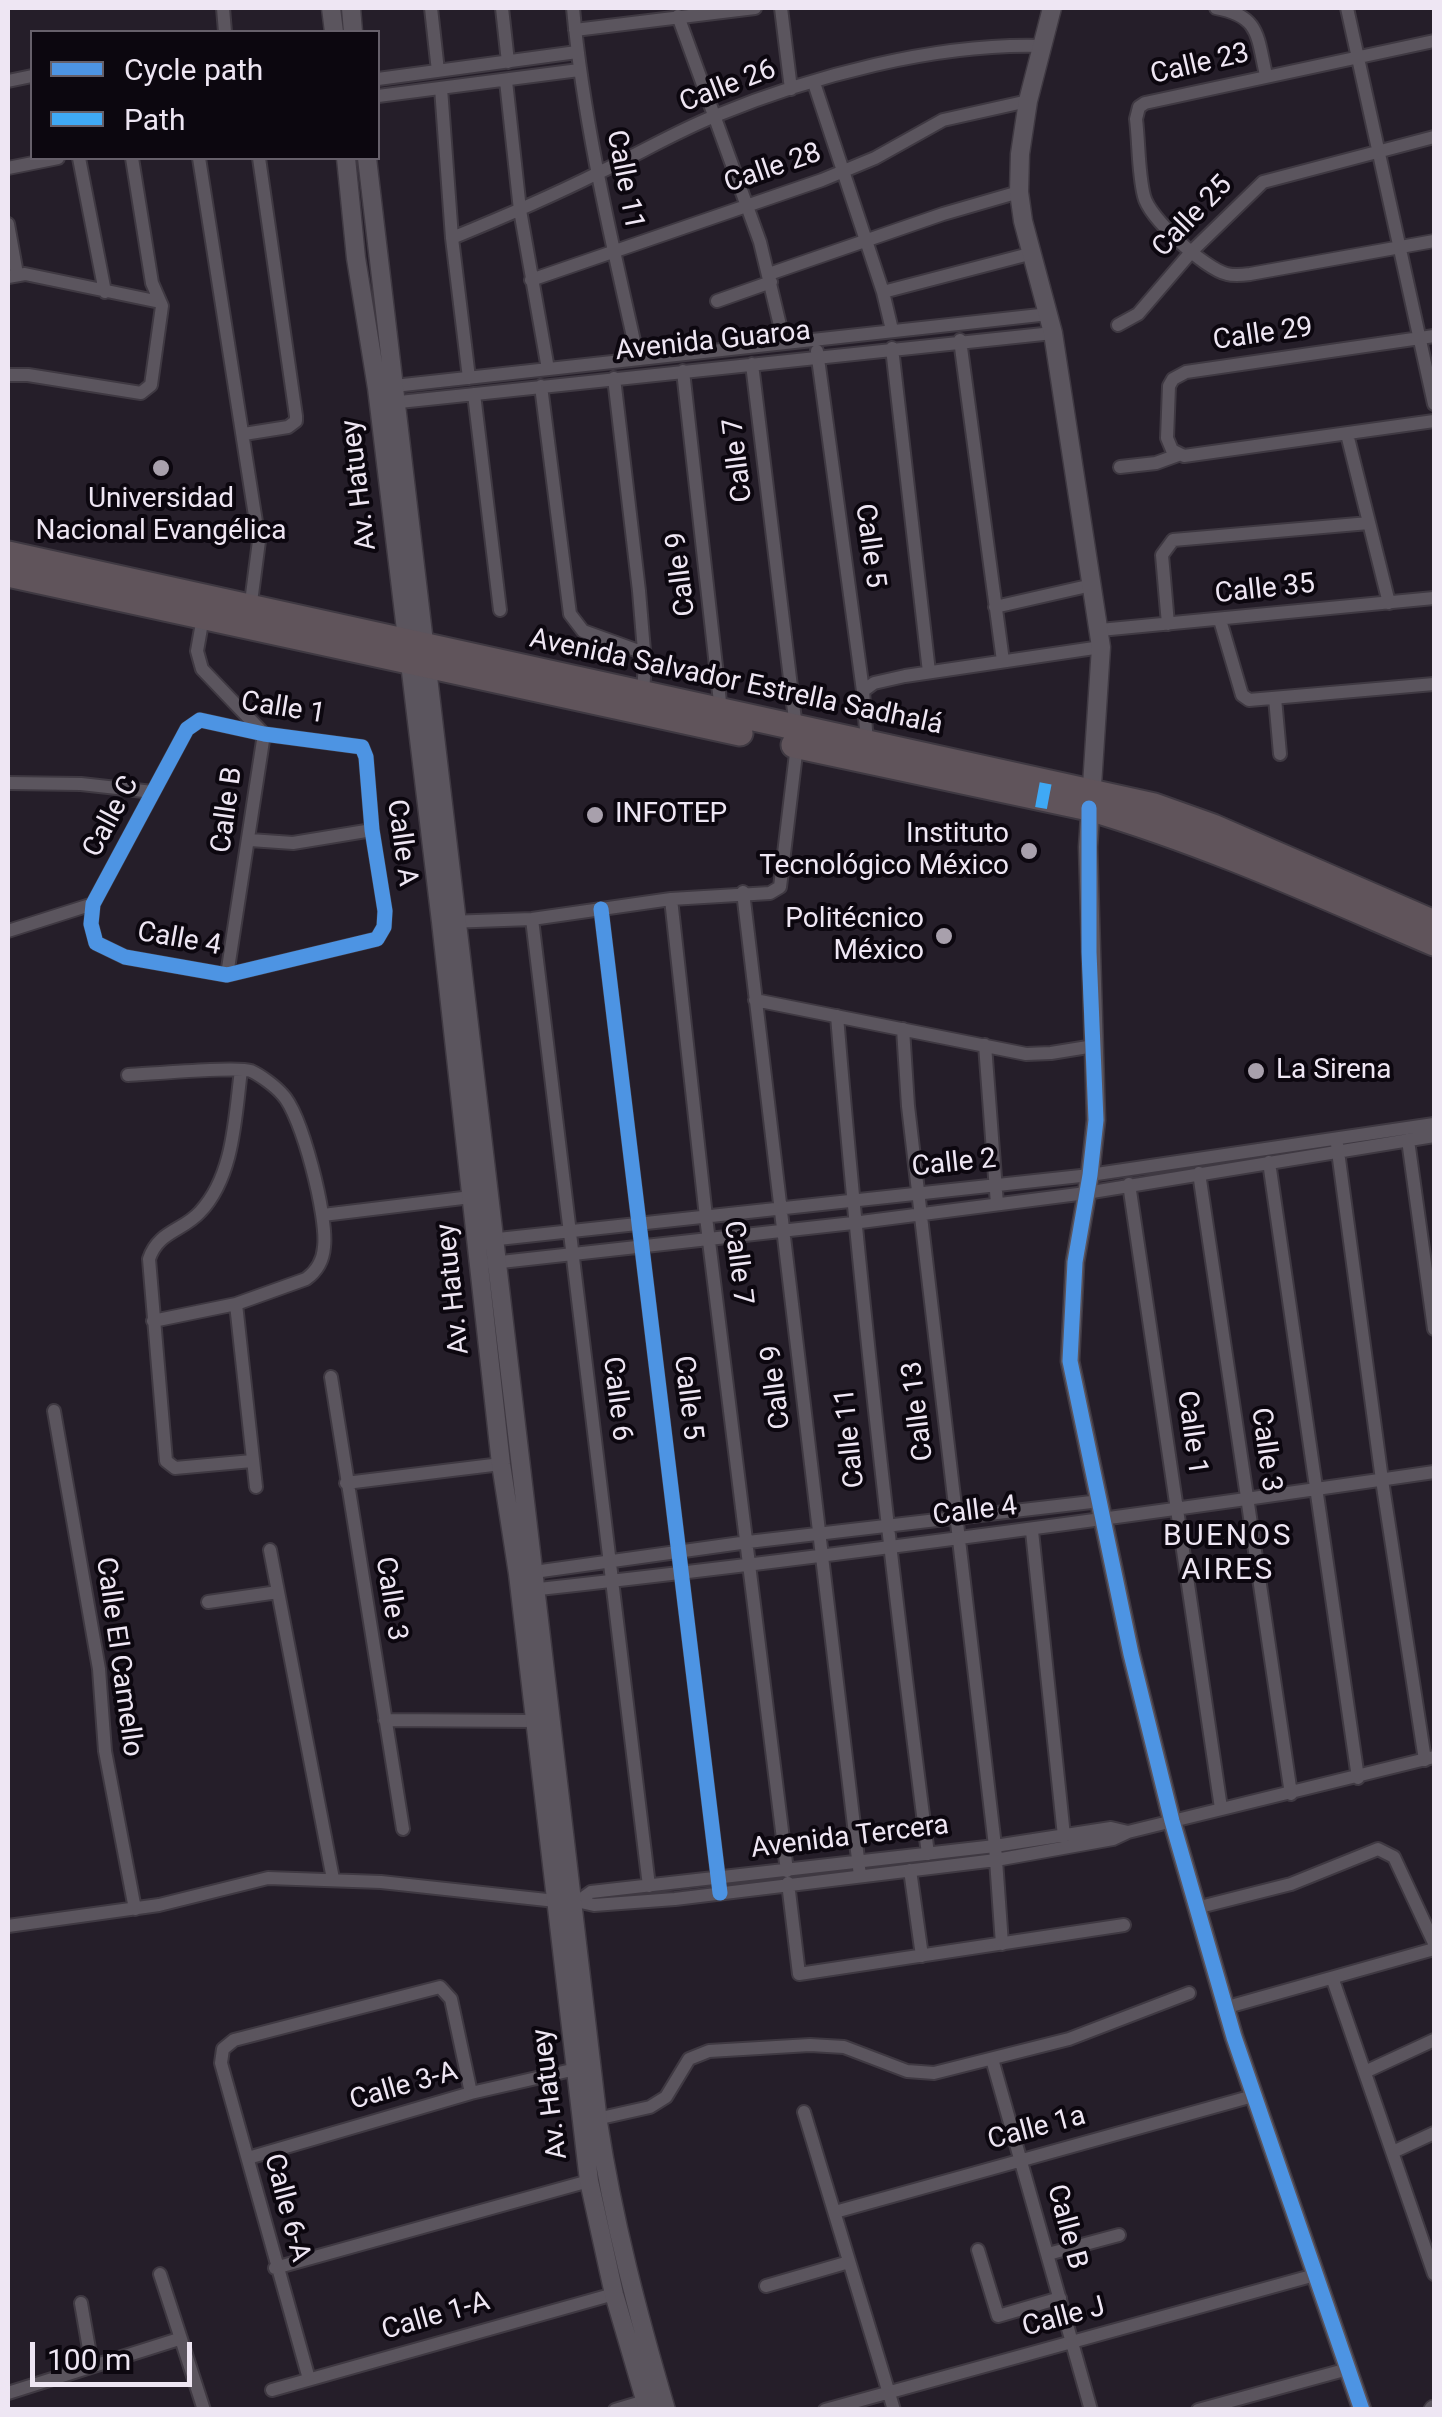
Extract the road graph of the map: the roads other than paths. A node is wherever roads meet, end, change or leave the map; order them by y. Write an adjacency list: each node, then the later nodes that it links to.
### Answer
1 (430, 8): 17 (street)
2 (502, 8): 15 (street)
3 (573, 8): 10 (street, Calle 11)
4 (755, 8): 9 (street)
5 (781, 8): 23 (street)
6 (1052, 8): 12 (main road)
7 (1216, 8): 18 (street)
8 (1347, 8): 14 (street)
9 (678, 16): 10 (street); 26 (street)
10 (575, 30): 13 (street, Calle 11)
11 (1434, 41): 14 (street, Calle 23)
12 (1040, 46): 21 (street, Calle 26); 25 (main road)
13 (577, 52): 15 (street); 16 (street, Calle 11)
14 (1356, 58): 18 (street, Calle 23); 28 (street)
15 (508, 62): 17 (street)
16 (579, 70): 20 (street); 38 (street, Calle 11)
17 (438, 71): 19 (street)
18 (1266, 75): 47 (street, Calle 23)
19 (380, 78)
20 (506, 81): 22 (street); 41 (street)
21 (814, 83): 23 (street, Calle 26); 37 (street)
22 (440, 88): 24 (street); 43 (street)
23 (792, 89): 26 (street, Calle 26)
24 (380, 96)
25 (1028, 100): 37 (street, Calle 28); 39 (main road)
26 (713, 116): 38 (street, Calle 26); 40 (street)
27 (1434, 137): 28 (street, Calle 25)
28 (1378, 153): 46 (street); 47 (street, Calle 25)
29 (48, 160): 36 (street)
30 (78, 160): 53 (street)
31 (132, 160): 56 (street)
32 (199, 160): 78 (street)
33 (259, 160): 78 (street)
34 (346, 160): 75 (main road, Av. Hatuey)
35 (367, 160): 75 (main road, Av. Hatuey)
36 (8, 168)
37 (843, 172): 40 (street, Calle 28); 44 (street)
38 (596, 174): 41 (street, Calle 26); 48 (street, Calle 11)
39 (1019, 192): 44 (street); 49 (main road)
40 (748, 203): 48 (street, Calle 28); 51 (street)
41 (520, 210): 43 (street, Calle 26); 52 (street)
42 (8, 224): 50 (street)
43 (452, 238): 71 (street)
44 (866, 240): 51 (street); 54 (street)
45 (1434, 241): 46 (street)
46 (1399, 246): 47 (street); 60 (street)
47 (1192, 251): 58 (street, Calle 25)
48 (612, 252): 52 (street, Calle 28); 66 (street, Calle 11)
49 (1033, 252): 54 (street); 57 (main road)
50 (12, 276): 53 (street)
51 (770, 278): 55 (street); 63 (street)
52 (531, 280): 68 (street)
53 (104, 292): 56 (street)
54 (883, 292): 59 (street)
55 (717, 300)
56 (160, 302): 70 (street)
57 (1051, 323): 59 (street, Avenida Guaroa); 62 (street, Avenida Guaroa); 85 (main road)
58 (1118, 325)
59 (892, 330): 61 (street, Avenida Guaroa)
60 (1427, 336): 76 (street); 80 (street, Calle 29)
61 (816, 339): 63 (street, Avenida Guaroa); 65 (street, Calle 5)
62 (960, 340): 64 (street, Avenida Guaroa); 88 (street)
63 (784, 342): 66 (street, Avenida Guaroa)
64 (892, 348): 65 (street, Avenida Guaroa); 98 (street)
65 (818, 356): 67 (street, Avenida Guaroa); 100 (street, Calle 5)
66 (638, 359): 68 (street, Avenida Guaroa)
67 (752, 364): 69 (street, Avenida Guaroa); 106 (street, Calle 7)
68 (548, 368): 71 (street, Avenida Guaroa)
69 (683, 371): 72 (street, Avenida Guaroa); 103 (street, Calle 9)
70 (8, 375)
71 (469, 378): 75 (street, Avenida Guaroa)
72 (614, 378): 73 (street, Avenida Guaroa); 96 (street)
73 (541, 386): 74 (street, Avenida Guaroa); 96 (street)
74 (474, 394): 75 (street, Avenida Guaroa); 89 (street)
75 (386, 396): 95 (main road, Av. Hatuey)
76 (1434, 404)
77 (1434, 421): 79 (street)
78 (244, 434): 91 (street)
79 (1347, 434): 80 (street); 82 (street)
80 (1175, 452): 81 (street)
81 (1120, 467)
82 (1370, 523): 87 (street); 93 (street)
83 (8, 554): 91 (highway, Avenida Salvador Estrella Sadhalá)
84 (8, 574): 90 (highway, Avenida Salvador Estrella Sadhalá)
85 (1092, 584): 88 (street); 94 (main road)
86 (1434, 598): 87 (street, Calle 35)
87 (1389, 603): 92 (street, Calle 35)
88 (995, 607): 97 (street)
89 (500, 610)
90 (203, 617): 91 (highway, Avenida Salvador Estrella Sadhalá); 105 (street, Calle B)
91 (250, 617): 95 (highway, Avenida Salvador Estrella Sadhalá)
92 (1220, 620): 93 (street, Calle 35); 102 (street)
93 (1168, 624): 94 (street, Calle 35)
94 (1101, 638): 97 (street, Calle 35); 112 (main road)
95 (417, 653): 101 (highway, Avenida Salvador Estrella Sadhalá); 106 (highway, Avenida Salvador Estrella Sadhalá); 120 (main road, Av. Hatuey)
96 (644, 653): 101 (street)
97 (1003, 661): 98 (street, Calle 35)
98 (929, 672): 100 (street, Calle 35)
99 (1434, 684): 102 (street)
100 (863, 691): 108 (street, Calle 5)
101 (643, 692): 103 (highway, Avenida Salvador Estrella Sadhalá)
102 (1274, 698): 109 (street)
103 (721, 711): 106 (highway, Avenida Salvador Estrella Sadhalá)
104 (196, 721): 105 (street, Calle 1); 111 (street, Calle C)
105 (264, 734): 107 (street, Calle 1); 114 (street, Calle B)
106 (797, 736): 108 (highway, Avenida Salvador Estrella Sadhalá); 115 (street)
107 (362, 748): 113 (street, Calle A)
108 (865, 752): 112 (highway, Avenida Salvador Estrella Sadhalá)
109 (1280, 754)
110 (8, 784): 111 (street)
111 (153, 792): 117 (street, Calle C)
112 (1090, 799): 121 (highway, Avenida Salvador Estrella Sadhalá); 124 (highway, Avenida Salvador Estrella Sadhalá); 130 (main road)
113 (372, 830): 114 (street); 123 (street, Calle A)
114 (250, 840): 125 (street, Calle B)
115 (743, 892): 116 (street); 126 (street, Calle 9)
116 (671, 900): 118 (street); 150 (street, Calle 7)
117 (93, 904): 122 (street); 125 (street, Calle 4)
118 (600, 909): 119 (street); 152 (street, Calle 5)
119 (532, 919): 120 (street); 154 (street, Calle 6)
120 (449, 922): 144 (main road, Av. Hatuey); 156 (main road, Av. Hatuey)
121 (1434, 923)
122 (8, 931)
123 (372, 942): 125 (street, Calle 4)
124 (1434, 943)
125 (227, 974)
126 (755, 1000): 127 (street); 147 (street, Calle 9)
127 (837, 1016): 128 (street); 145 (street, Calle 11)
128 (903, 1029): 129 (street); 143 (street, Calle 13)
129 (985, 1044): 130 (street); 140 (street)
130 (1094, 1046): 141 (main road)
131 (241, 1070): 132 (street); 149 (street); 161 (street)
132 (128, 1075)
133 (1434, 1124): 136 (street, Calle 2)
134 (1434, 1136): 135 (street, Calle 2)
135 (1408, 1140): 136 (street, Calle 2); 162 (street)
136 (1337, 1145): 137 (street, Calle 2); 138 (street, Calle 2); 168 (street)
137 (1269, 1162): 139 (street, Calle 2); 171 (street)
138 (1159, 1172): 139 (street, Calle 2); 141 (street, Calle 2); 142 (street, Calle 2)
139 (1199, 1173): 172 (street, Calle 3)
140 (996, 1184): 141 (street, Calle 2); 143 (street, Calle 2); 146 (street)
141 (1088, 1184): 142 (street, Calle 2); 146 (street, Calle 2); 173 (main road)
142 (1129, 1184): 174 (street, Calle 1)
143 (918, 1192): 145 (street, Calle 2); 148 (street, Calle 13)
144 (471, 1197): 149 (street); 156 (main road, Av. Hatuey)
145 (852, 1201): 147 (street, Calle 2); 151 (street, Calle 11)
146 (998, 1204): 148 (street, Calle 2)
147 (782, 1210): 150 (street, Calle 2); 153 (street, Calle 9)
148 (921, 1213): 151 (street, Calle 2); 175 (street, Calle 13)
149 (323, 1214): 160 (street)
150 (706, 1217): 152 (street, Calle 2); 155 (street, Calle 7)
151 (854, 1223): 153 (street, Calle 2); 177 (street, Calle 11)
152 (640, 1224): 154 (street, Calle 2); 157 (street, Calle 5)
153 (784, 1231): 155 (street, Calle 2); 179 (street, Calle 9)
154 (570, 1232): 156 (street, Calle 2); 158 (street, Calle 6)
155 (708, 1238): 157 (street, Calle 2); 181 (street, Calle 7)
156 (486, 1241): 159 (main road, Av. Hatuey)
157 (643, 1244): 158 (street, Calle 2); 184 (street, Calle 5)
158 (572, 1253): 159 (street, Calle 2); 186 (street, Calle 6)
159 (488, 1263): 166 (main road, Av. Hatuey); 190 (main road, Av. Hatuey)
160 (236, 1304): 161 (street); 165 (street)
161 (152, 1321): 165 (street)
162 (1434, 1329)
163 (331, 1377): 169 (street, Calle 3)
164 (54, 1410): 213 (street, Calle El Camello)
165 (252, 1460): 170 (street)
166 (502, 1464): 169 (street); 190 (main road, Av. Hatuey)
167 (1434, 1472): 168 (street, Calle 4)
168 (1382, 1480): 171 (street, Calle 4); 195 (street)
169 (346, 1483): 193 (street, Calle 3)
170 (256, 1487)
171 (1316, 1487): 172 (street, Calle 4); 196 (street)
172 (1246, 1497): 174 (street, Calle 4); 197 (street, Calle 3)
173 (1100, 1501): 175 (street, Calle 4); 176 (main road)
174 (1177, 1506): 176 (street, Calle 4); 198 (street, Calle 1)
175 (958, 1519): 177 (street, Calle 4); 180 (street, Calle 13)
176 (1104, 1520): 178 (street, Calle 4); 199 (main road)
177 (885, 1527): 179 (street, Calle 4); 182 (street, Calle 11)
178 (1032, 1531): 180 (street, Calle 4); 202 (street)
179 (820, 1534): 181 (street, Calle 4); 185 (street, Calle 9)
180 (959, 1539): 182 (street, Calle 4); 203 (street, Calle 13)
181 (748, 1542): 184 (street, Calle 4); 187 (street, Calle 7)
182 (888, 1549): 185 (street, Calle 4); 204 (street, Calle 11)
183 (270, 1550): 191 (street)
184 (680, 1551): 186 (street, Calle 4); 188 (street, Calle 5)
185 (823, 1557): 187 (street, Calle 4); 205 (street, Calle 9)
186 (610, 1560): 189 (street, Calle 6); 190 (street, Calle 4)
187 (752, 1565): 188 (street, Calle 4); 207 (street, Calle 7)
188 (683, 1574): 189 (street, Calle 4); 210 (street, Calle 5)
189 (612, 1579): 190 (street, Calle 4); 209 (street, Calle 6)
190 (526, 1582): 194 (main road, Av. Hatuey); 211 (main road, Av. Hatuey)
191 (278, 1592): 192 (street); 208 (street)
192 (208, 1602)
193 (385, 1720): 194 (street); 200 (street, Calle 3)
194 (534, 1720): 211 (main road, Av. Hatuey)
195 (1430, 1759): 196 (street)
196 (1358, 1778): 197 (street)
197 (1291, 1794): 198 (street)
198 (1221, 1808): 199 (street)
199 (1172, 1821): 201 (street, Avenida Tercera); 212 (main road)
200 (403, 1828)
201 (1128, 1832): 202 (street, Avenida Tercera); 203 (street, Avenida Tercera)
202 (1064, 1836): 203 (street, Avenida Tercera)
203 (995, 1853): 204 (street, Avenida Tercera); 206 (street, Avenida Tercera); 216 (street, Calle 13)
204 (928, 1854): 205 (street, Avenida Tercera)
205 (859, 1869): 206 (street, Avenida Tercera); 207 (street, Avenida Tercera)
206 (910, 1870): 218 (street)
207 (788, 1877): 210 (street, Avenida Tercera); 218 (street, Calle 7)
208 (333, 1879): 211 (street); 213 (street)
209 (649, 1886): 210 (street, Avenida Tercera); 211 (street, Avenida Tercera)
210 (719, 1886): 211 (street, Avenida Tercera)
211 (570, 1900): 224 (main road, Av. Hatuey); 229 (main road, Av. Hatuey)
212 (1196, 1908): 217 (street); 221 (main road)
213 (135, 1909): 214 (street)
214 (8, 1926)
215 (1124, 1926): 216 (street)
216 (1002, 1944): 218 (street)
217 (1434, 1946): 219 (street)
218 (922, 1956)
219 (1333, 1980): 221 (street); 225 (street)
220 (1189, 1993): 223 (street)
221 (1224, 2008): 227 (main road)
222 (1434, 2040): 225 (street)
223 (992, 2059): 229 (street); 233 (street, Calle B)
224 (576, 2069): 226 (street, Calle 3-A); 229 (main road, Av. Hatuey)
225 (1366, 2071): 231 (street)
226 (471, 2093): 232 (street, Calle 3-A); 232 (street, Calle 6-A)
227 (1253, 2096): 233 (street, Calle 1a); 244 (main road)
228 (804, 2112): 235 (street)
229 (590, 2120): 234 (main road, Av. Hatuey); 261 (main road, Av. Hatuey)
230 (1434, 2133): 231 (street)
231 (1395, 2151): 237 (street)
232 (248, 2158): 242 (street, Calle 6-A)
233 (1022, 2160): 235 (street, Calle 1a); 240 (street, Calle B)
234 (588, 2181): 242 (street); 247 (main road, Av. Hatuey)
235 (835, 2212): 241 (street)
236 (1434, 2226): 237 (street)
237 (1421, 2232): 245 (street)
238 (1119, 2236): 240 (street)
239 (978, 2250): 248 (street)
240 (1048, 2254): 248 (street, Calle B)
241 (849, 2262): 246 (street); 256 (street)
242 (276, 2268): 254 (street, Calle 6-A)
243 (160, 2274): 250 (street)
244 (1315, 2274): 251 (street, Calle J); 253 (main road)
245 (1434, 2274)
246 (766, 2286)
247 (614, 2294): 254 (street, Calle 1-A); 258 (main road, Av. Hatuey)
248 (1060, 2298): 251 (street, Calle B)
249 (81, 2304): 252 (street)
250 (179, 2338): 252 (street); 259 (street)
251 (1073, 2342): 256 (street, Calle J); 264 (street, Calle B)
252 (92, 2366): 257 (street)
253 (1348, 2368): 265 (street); 266 (main road)
254 (309, 2379): 255 (street, Calle 1-A)
255 (272, 2390)
256 (888, 2392): 262 (street, Calle J); 263 (street)
257 (8, 2393)
258 (646, 2405): 260 (street)
259 (204, 2410)
260 (615, 2410)
261 (666, 2410)
262 (826, 2410)
263 (894, 2410)
264 (1092, 2410)
265 (1198, 2410)
266 (1362, 2410)

